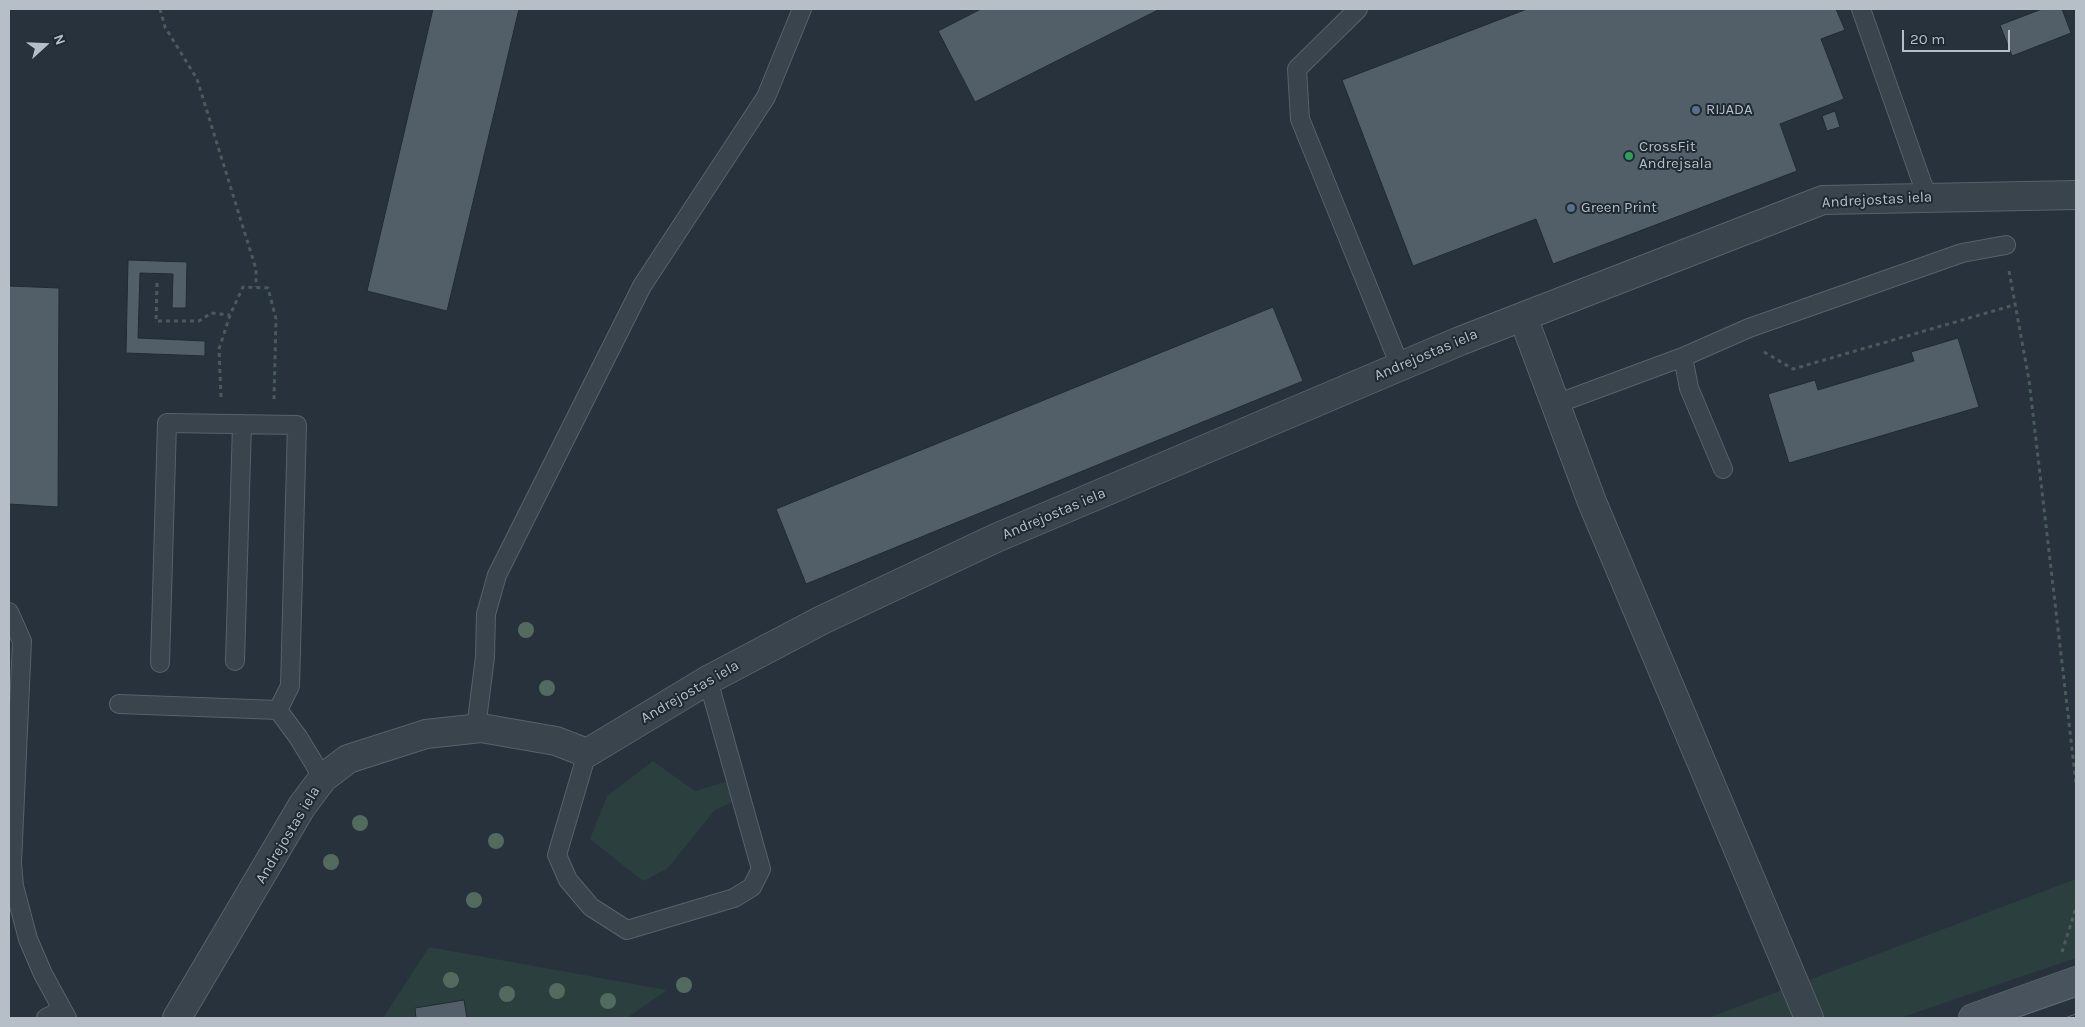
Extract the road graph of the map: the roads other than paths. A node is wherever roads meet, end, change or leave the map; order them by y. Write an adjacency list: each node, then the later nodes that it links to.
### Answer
1 (802, 9): 19 (lane)
2 (1358, 9): 9 (lane)
3 (1861, 9): 5 (lane)
4 (2076, 194): 5 (street, Andrejostas iela)
5 (1927, 197): 7 (street, Andrejostas iela)
6 (2006, 245): 8 (lane)
7 (1522, 317): 9 (street, Andrejostas iela); 10 (street)
8 (1683, 357): 10 (lane); 12 (lane)
9 (1400, 366): 16 (street, Andrejostas iela)
10 (1556, 404): 26 (street)
11 (242, 424): 14 (lane); 15 (lane); 18 (lane)
12 (1723, 470)
13 (9, 612): 22 (lane)
14 (235, 661)
15 (160, 663)
16 (708, 680): 20 (street, Andrejostas iela); 20 (lane)
17 (119, 704): 18 (lane)
18 (278, 710): 21 (lane)
19 (476, 728): 20 (street, Andrejostas iela); 21 (street, Andrejostas iela)
20 (587, 753)
21 (323, 778): 25 (street, Andrejostas iela)
22 (11, 886): 24 (lane)
23 (2076, 981): 27 (street)
24 (58, 1015)
25 (177, 1018)
26 (1809, 1018)
27 (1977, 1018)

